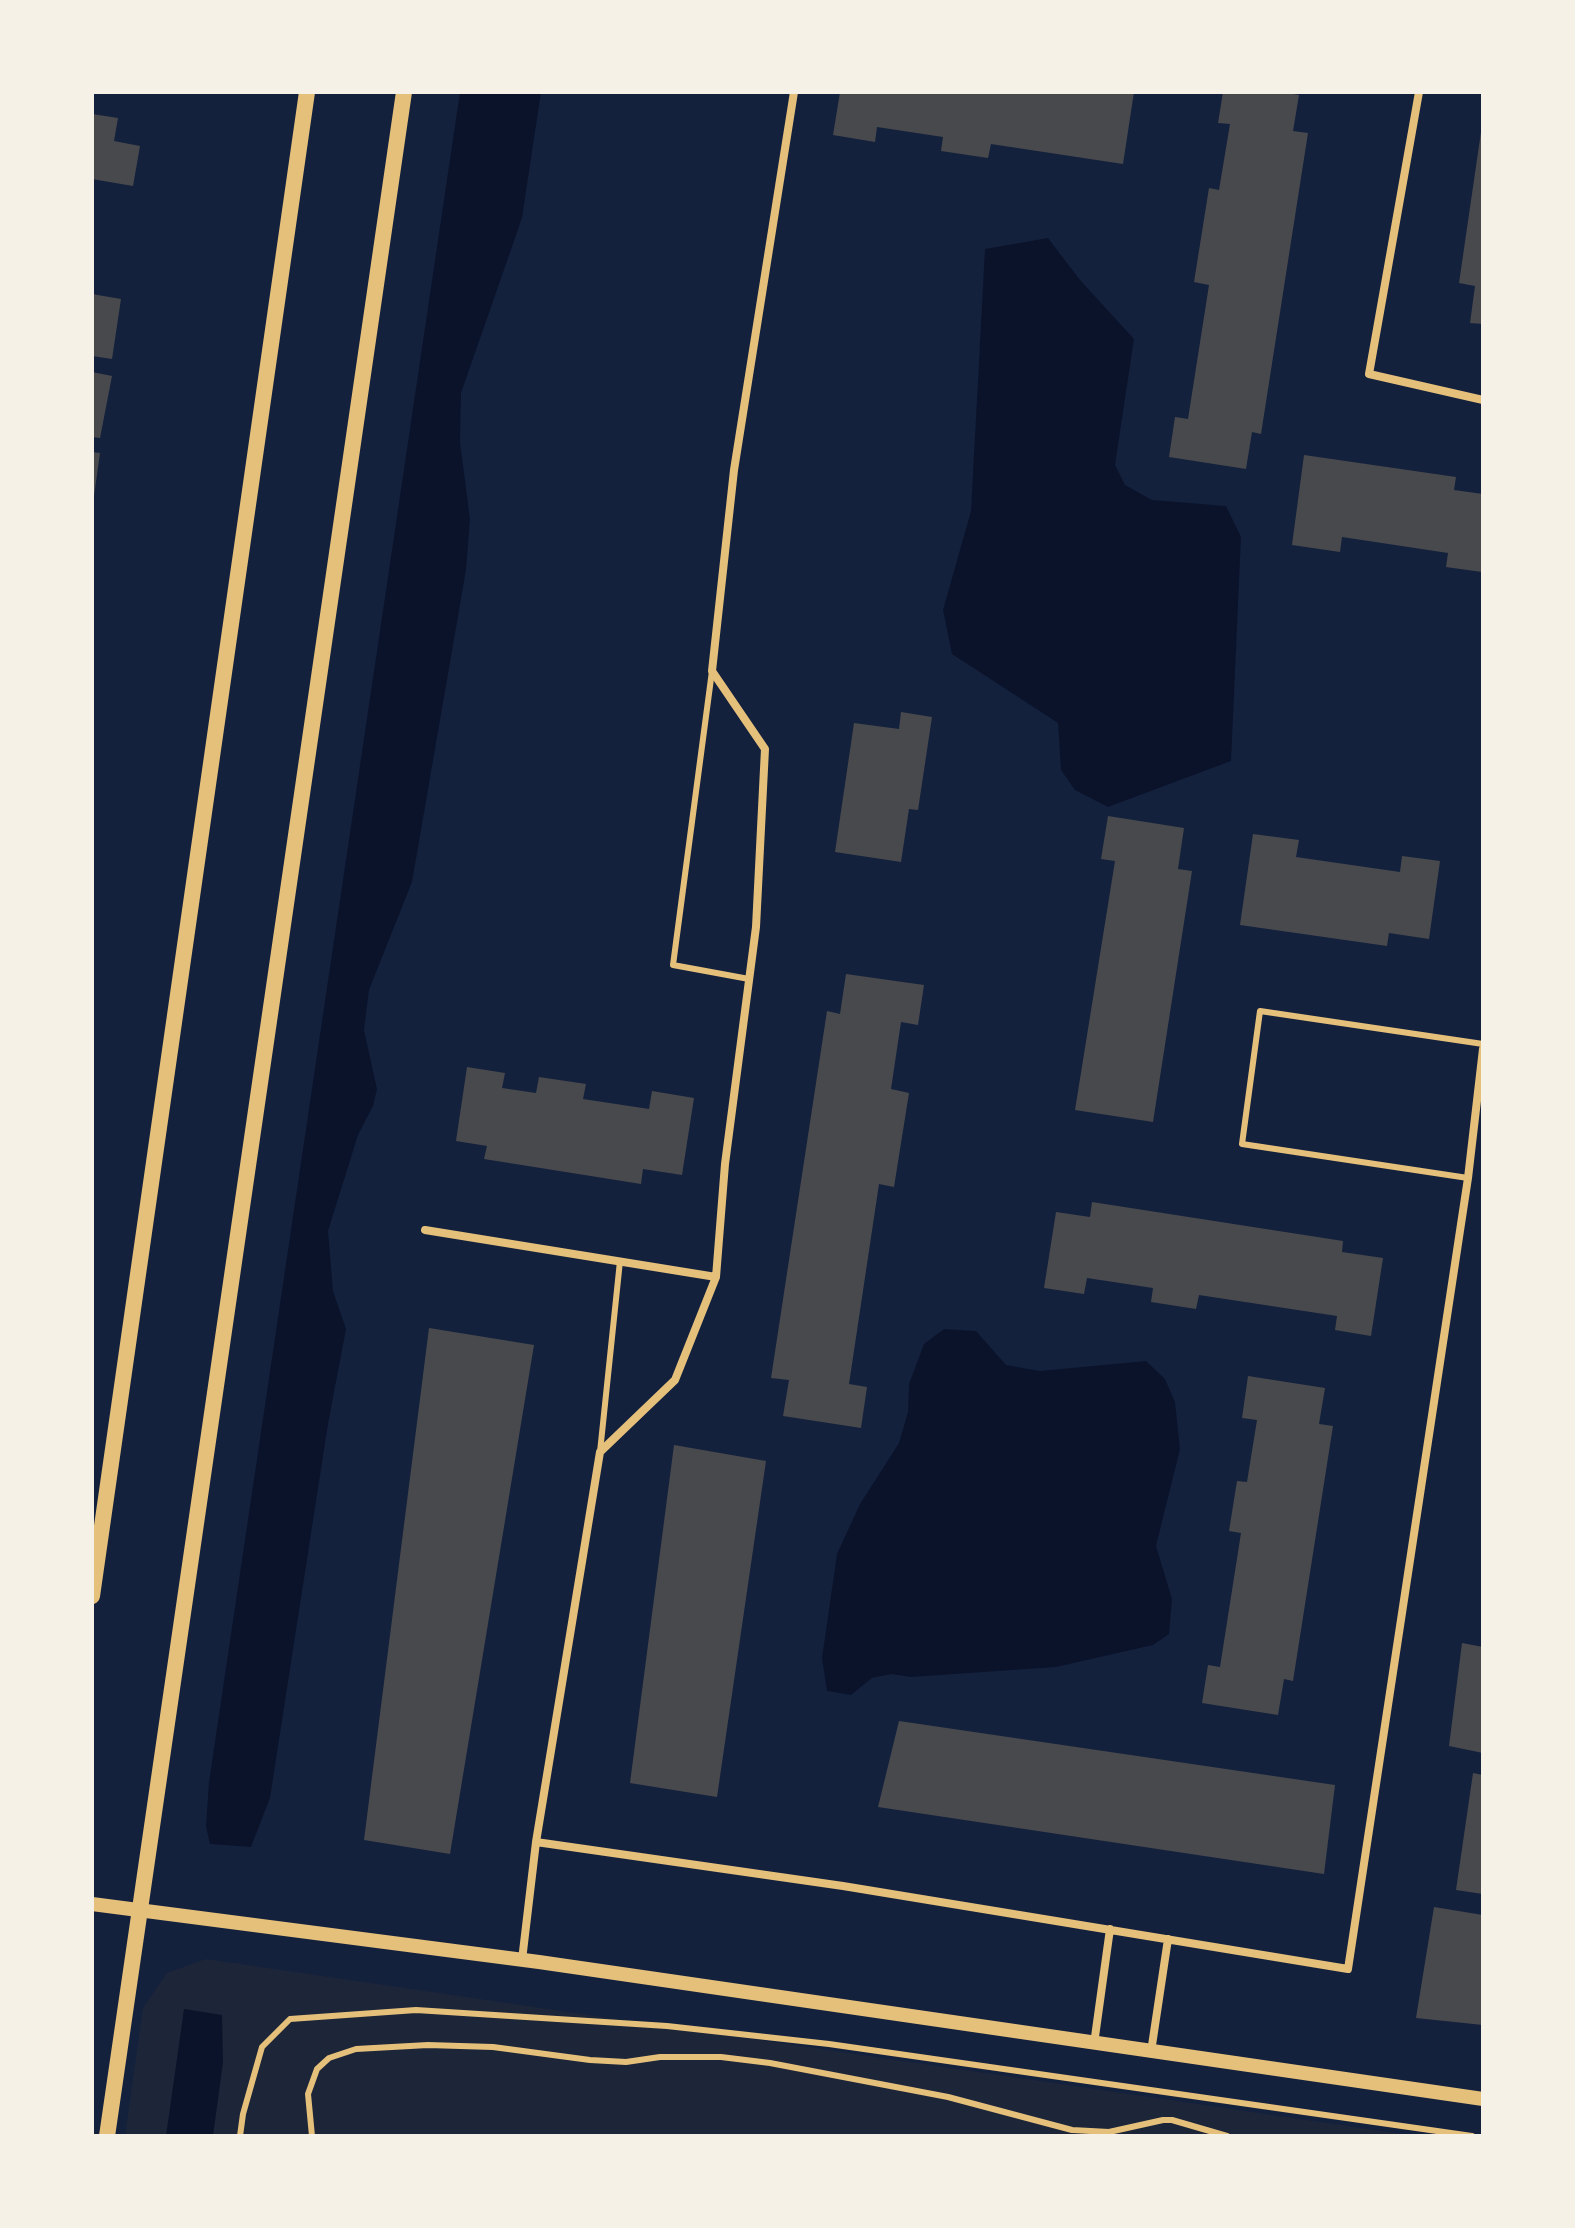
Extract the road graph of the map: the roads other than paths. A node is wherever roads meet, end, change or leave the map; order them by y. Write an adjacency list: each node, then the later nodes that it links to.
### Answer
1 (307, 92): 14 (main road)
2 (404, 92): 17 (main road)
3 (794, 92): 6 (street)
4 (1419, 92): 5 (street)
5 (1483, 400)
6 (712, 671): 7 (street); 7 (lane)
7 (749, 979): 12 (street)
8 (1483, 1046): 9 (street); 9 (lane)
9 (1468, 1178): 19 (street)
10 (425, 1230): 11 (street)
11 (620, 1261): 12 (street); 13 (lane)
12 (716, 1277): 13 (street)
13 (600, 1452): 15 (street)
14 (92, 1596)
15 (536, 1842): 18 (street); 20 (street)
16 (92, 1904): 17 (street)
17 (139, 1910): 20 (street); 24 (main road)
18 (1110, 1929): 19 (street); 21 (street)
19 (1168, 1939): 22 (street)
20 (522, 1960): 21 (street)
21 (1094, 2044): 22 (street)
22 (1151, 2052): 23 (street)
23 (1483, 2099)
24 (107, 2136)
25 (240, 2136): 28 (lane)
26 (312, 2136): 27 (lane)
27 (1227, 2136)
28 (1472, 2136)

